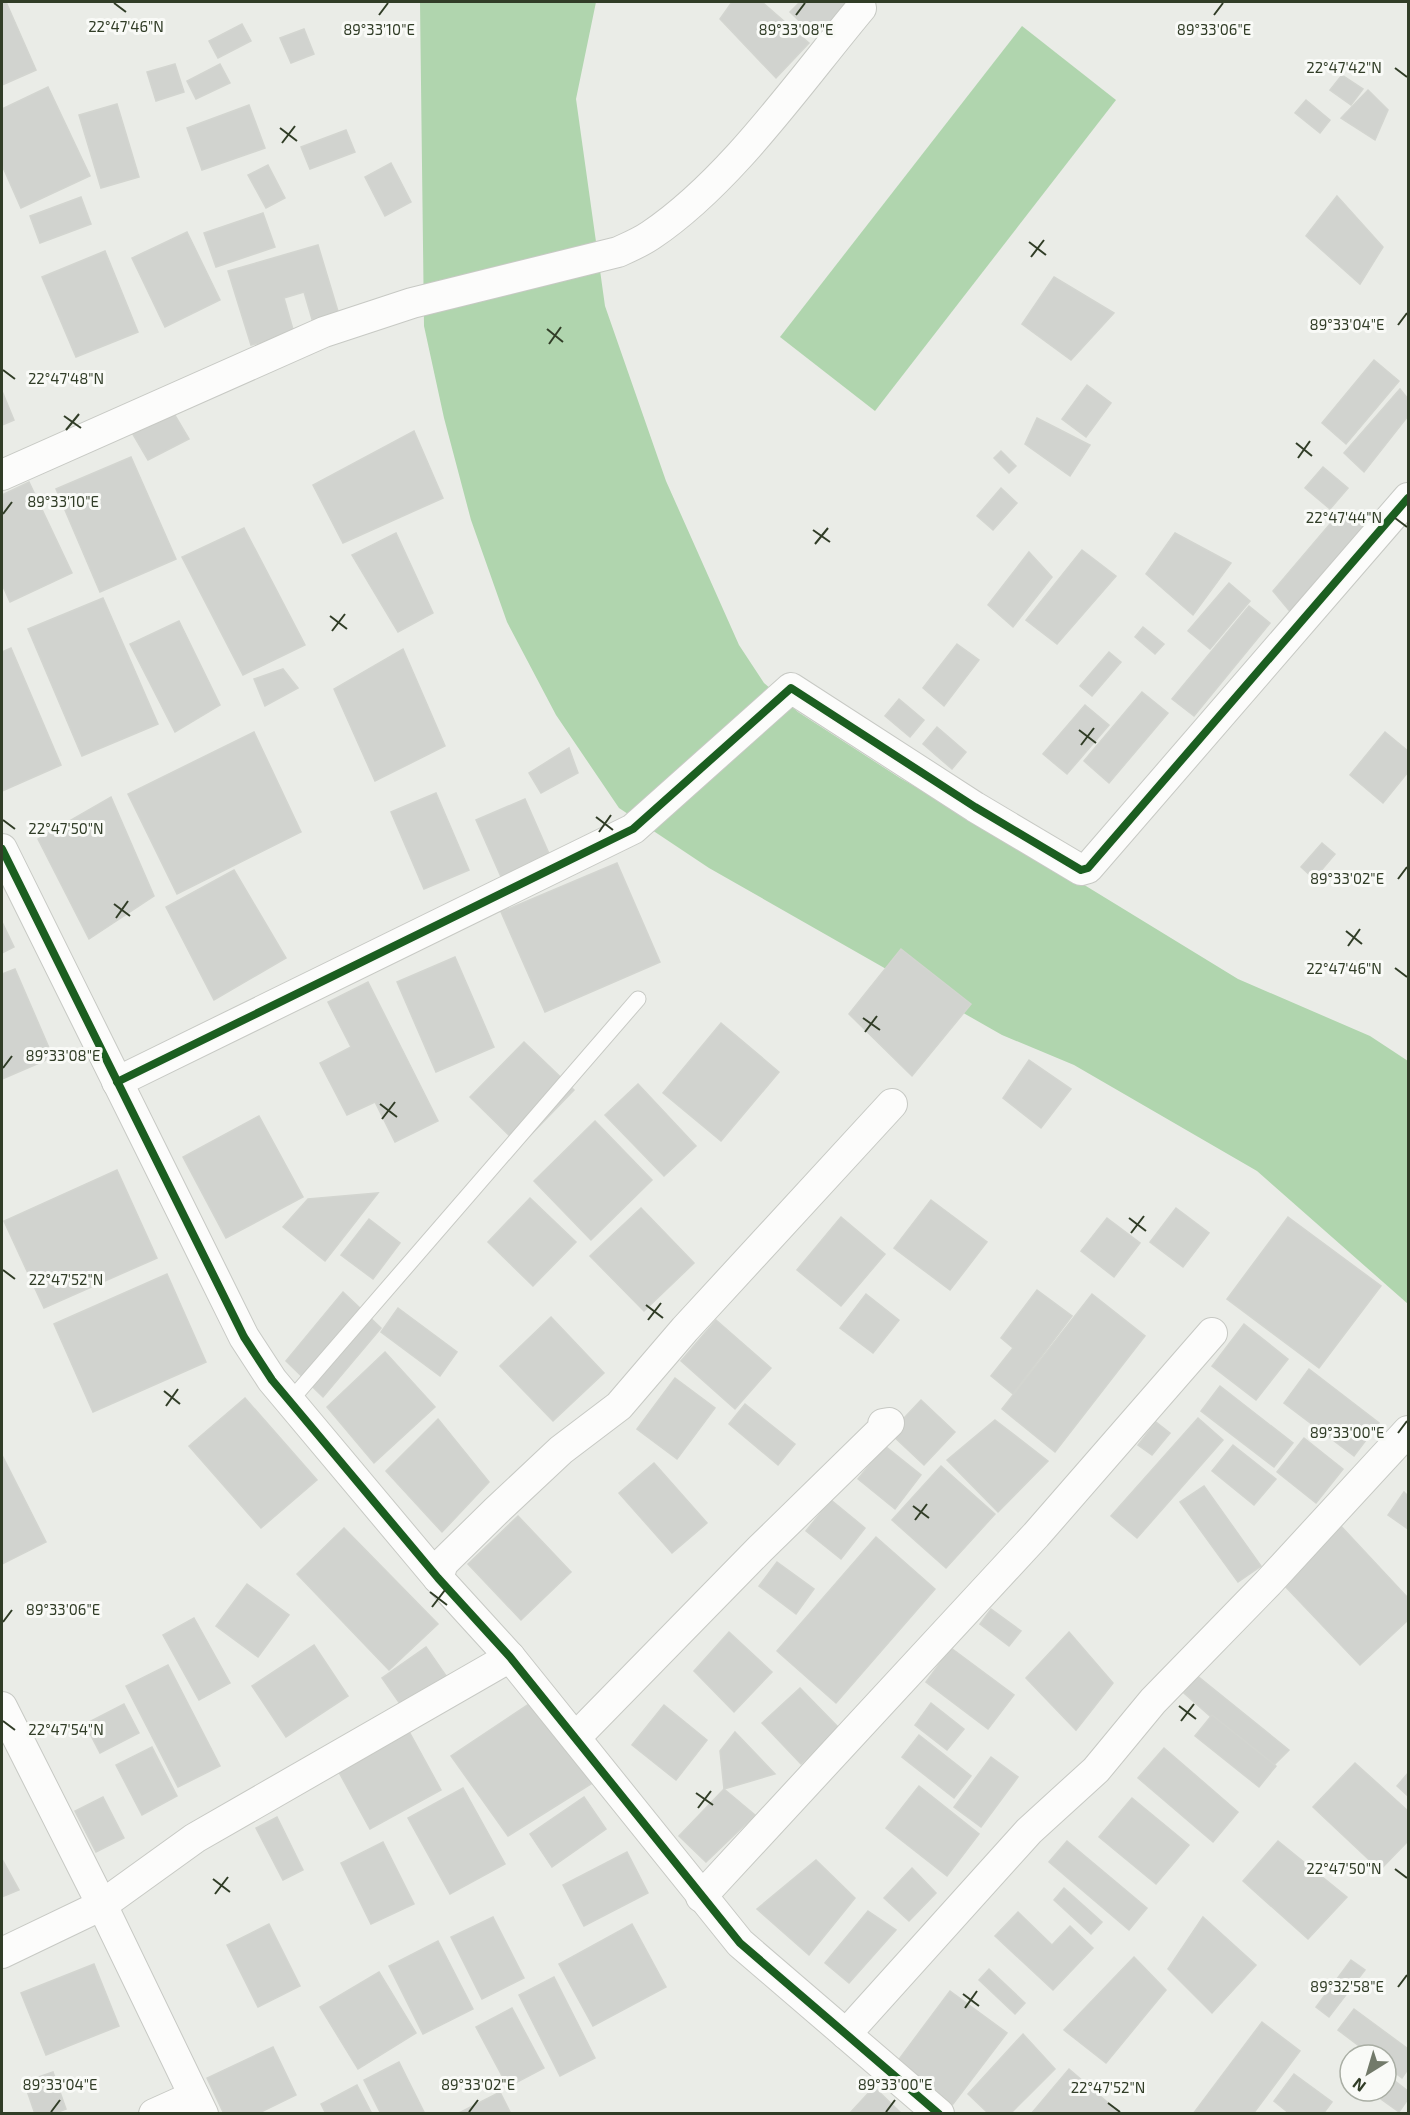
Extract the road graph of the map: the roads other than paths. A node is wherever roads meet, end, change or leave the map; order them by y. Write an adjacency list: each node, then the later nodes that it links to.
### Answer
1 (861, 8): 2 (street)
2 (2, 475)
3 (1408, 498): 6 (street)
4 (2, 849): 6 (street)
5 (638, 999): 9 (lane)
6 (117, 1082): 9 (street)
7 (892, 1104): 12 (street)
8 (1212, 1333): 16 (street)
9 (290, 1401): 12 (street)
10 (883, 1424): 15 (street)
11 (1408, 1431): 19 (street)
12 (438, 1578): 13 (street)
13 (510, 1657): 15 (street); 17 (street)
14 (2, 1707): 17 (street)
15 (576, 1737): 16 (street)
16 (701, 1897): 19 (street)
17 (102, 1905): 18 (street); 20 (street)
18 (2, 1953)
19 (846, 2034): 22 (street)
20 (199, 2105): 21 (street)
21 (154, 2114)
22 (939, 2114)

